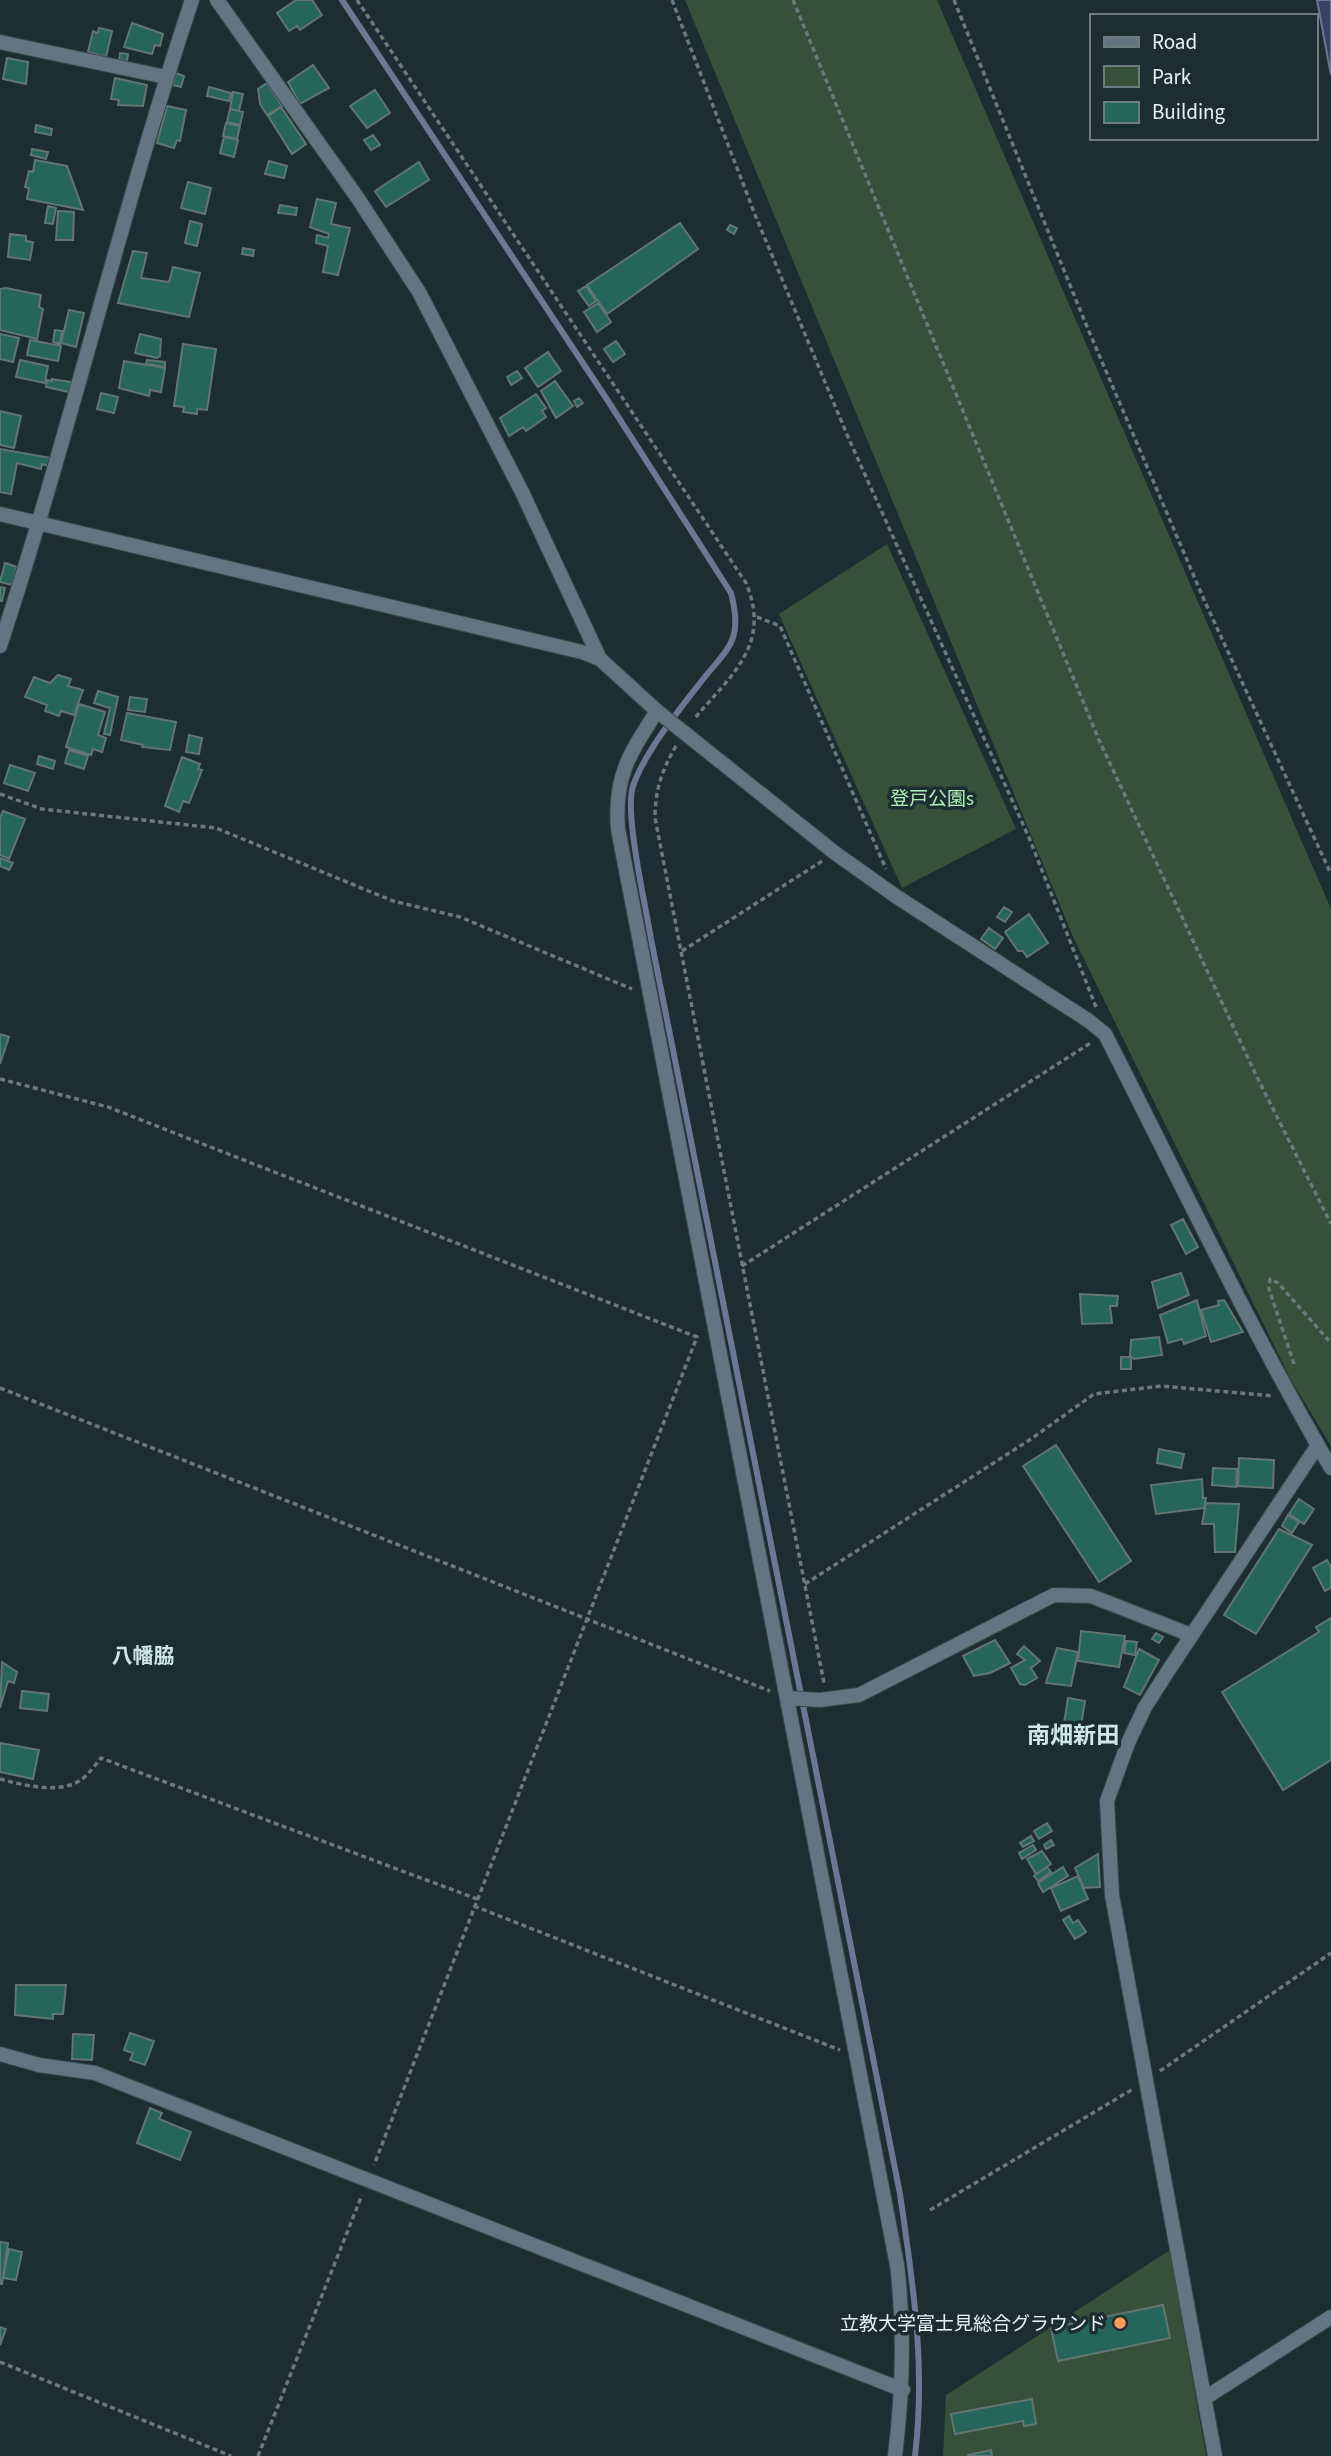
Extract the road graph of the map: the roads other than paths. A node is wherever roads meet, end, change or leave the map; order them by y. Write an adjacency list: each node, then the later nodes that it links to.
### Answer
1 (192, 0): 4 (street)
2 (217, 0): 8 (street)
3 (0, 42): 4 (street)
4 (166, 77): 6 (street)
5 (0, 514): 6 (street)
6 (40, 523): 7 (street); 8 (street)
7 (0, 646)
8 (600, 659): 9 (street)
9 (657, 712): 10 (street); 13 (street)
10 (1318, 1446): 11 (street); 12 (street)
11 (1331, 1468)
12 (1191, 1635): 13 (street); 17 (street)
13 (791, 1699): 16 (street)
14 (0, 2053): 16 (street)
15 (1331, 2317): 17 (street)
16 (903, 2390): 18 (street)
17 (1205, 2399): 19 (street)
18 (895, 2456)
19 (1215, 2456)

